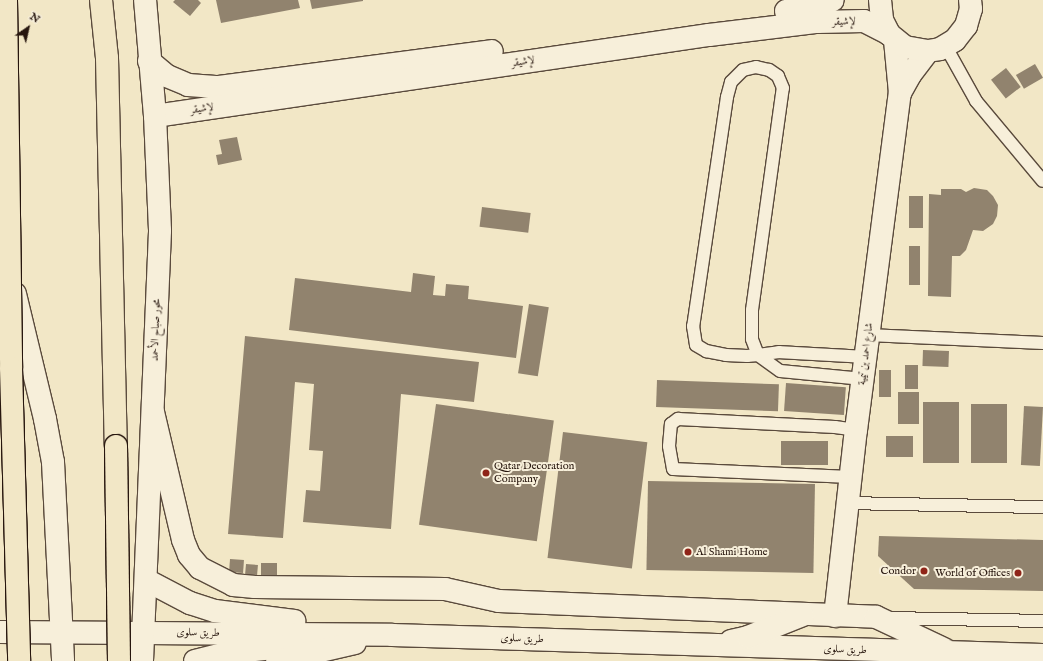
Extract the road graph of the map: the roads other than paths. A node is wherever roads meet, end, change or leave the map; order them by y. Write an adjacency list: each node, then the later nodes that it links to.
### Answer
1 (6, 0): 36 (highway, bridge)
2 (102, 0): 38 (highway, bridge)
3 (145, 0): 9 (street, محور صباح الأحمد)
4 (833, 0): 9 (street, لإشيقر)
5 (880, 0): 7 (street, شارع احمد بن تيمية)
6 (970, 0): 8 (street, شارع احمد بن تيمية)
7 (892, 37): 8 (street, لإشيقر); 10 (street, شارع احمد بن تيمية); 11 (street, لإشيقر)
8 (937, 49): 10 (street, شارع احمد بن تيمية); 12 (lane)
9 (149, 61): 11 (street, محور صباح الأحمد)
10 (900, 93): 14 (street, شارع احمد بن تيمية)
11 (155, 116): 19 (street, محور صباح الأحمد)
12 (1043, 181)
13 (0, 226): 30 (street)
14 (868, 335): 15 (lane); 17 (street, شارع احمد بن تيمية)
15 (1043, 344)
16 (758, 355): 16 (lane); 17 (lane); 18 (lane)
17 (865, 358): 18 (street, شارع احمد بن تيمية)
18 (863, 379): 20 (street, شارع احمد بن تيمية)
19 (153, 412): 24 (street, محور صباح الأحمد); 25 (street)
20 (856, 430): 21 (street, شارع احمد بن تيمية); 21 (lane)
21 (850, 477): 22 (street, شارع احمد بن تيمية)
22 (847, 503): 23 (lane); 26 (street, شارع احمد بن تيمية)
23 (1043, 507)
24 (146, 580): 31 (street, محور صباح الأحمد); 32 (street)
25 (803, 615): 26 (street); 33 (street)
26 (835, 616): 27 (street)
27 (876, 617): 28 (lane); 34 (street)
28 (1043, 621)
29 (0, 632): 30 (street, طريق سلوى)
30 (61, 633): 31 (street, طريق سلوى); 37 (street)
31 (143, 633): 32 (street, طريق سلوى); 39 (street); 40 (street, محور صباح الأحمد)
32 (392, 635): 33 (street, طريق سلوى); 41 (street); 42 (street)
33 (714, 645): 34 (street, طريق سلوى)
34 (956, 654): 35 (street, طريق سلوى)
35 (1043, 655)
36 (19, 661)
37 (63, 661)
38 (119, 661)
39 (127, 661)
40 (142, 661)
41 (195, 661)
42 (277, 661)

